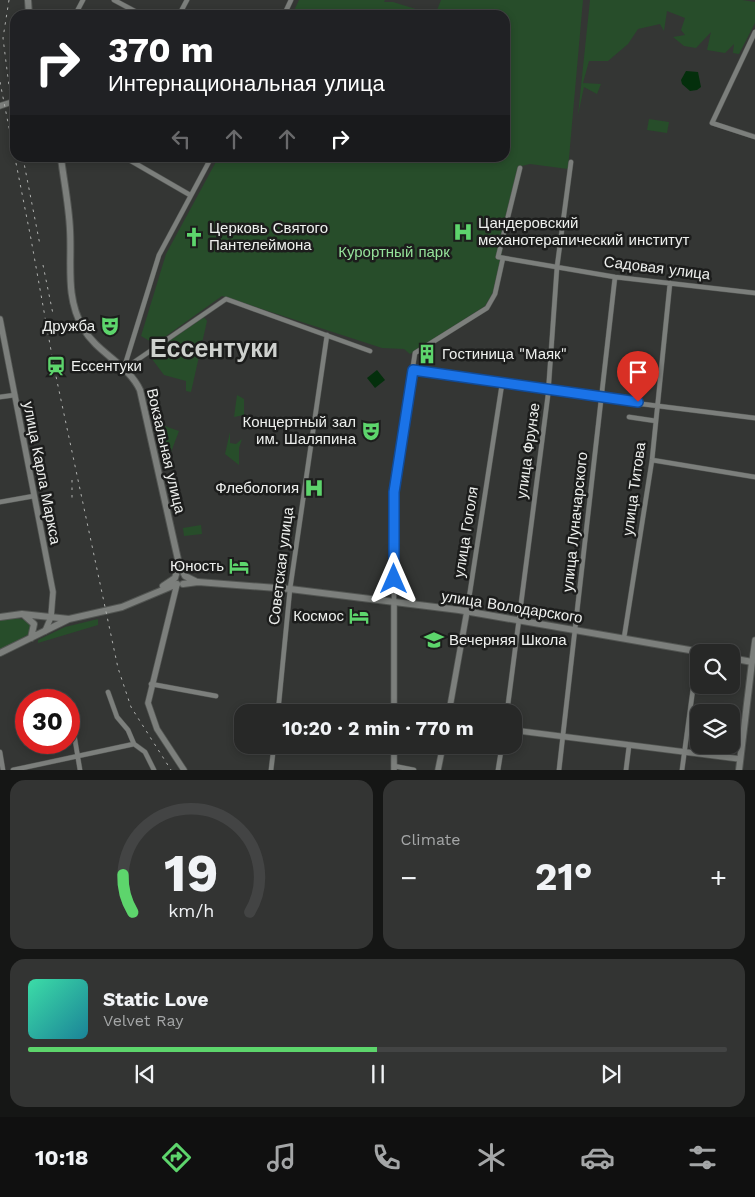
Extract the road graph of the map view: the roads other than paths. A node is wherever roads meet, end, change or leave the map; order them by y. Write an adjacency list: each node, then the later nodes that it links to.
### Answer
1 (114, 0): 2 (street)
2 (133, 10)
3 (755, 32): 4 (street)
4 (755, 136)
5 (62, 162): 19 (main road, Вокзальная улица)
6 (133, 162): 10 (street)
7 (209, 162): 10 (street)
8 (571, 162): 12 (street, улица Фрунзе)
9 (520, 168): 11 (street)
10 (190, 195): 19 (street)
11 (503, 258): 12 (street, Садовая улица); 20 (street)
12 (557, 267): 13 (street, Садовая улица); 22 (street, улица Фрунзе)
13 (615, 277): 14 (street, Садовая улица); 25 (street, улица Луначарского)
14 (670, 283): 15 (street, Садовая улица); 26 (street, улица Титова)
15 (755, 293)
16 (0, 319): 23 (street, улица Карла Маркса)
17 (327, 335): 18 (street); 19 (street); 38 (street, Советская улица)
18 (370, 351)
19 (124, 369): 34 (main road, Вокзальная улица)
20 (413, 370): 21 (street); 39 (street)
21 (502, 384): 22 (street); 40 (street, улица Гоголя)
22 (548, 390): 25 (street); 45 (street, улица Фрунзе)
23 (14, 395): 24 (street); 32 (street, улица Карла Маркса)
24 (0, 397)
25 (602, 399): 26 (street); 46 (street, улица Луначарского)
26 (658, 405): 28 (street); 29 (street, улица Титова)
27 (629, 417): 29 (street)
28 (755, 418)
29 (656, 421): 30 (street, улица Титова)
30 (652, 460): 31 (street); 49 (street, улица Титова)
31 (755, 476)
32 (34, 496): 33 (street); 43 (street, улица Карла Маркса)
33 (0, 502)
34 (179, 564): 35 (main road); 36 (main road)
35 (185, 576): 36 (main road); 36 (main road); 37 (main road)
36 (178, 582): 37 (main road); 44 (main road); 56 (street)
37 (198, 582): 38 (main road, улица Володарского)
38 (290, 589): 39 (main road, улица Володарского); 60 (street, Советская улица)
39 (394, 602): 40 (main road, улица Володарского); 61 (street)
40 (467, 611): 45 (main road, улица Володарского); 62 (street, улица Гоголя)
41 (22, 614): 42 (main road); 43 (main road); 48 (main road)
42 (0, 617)
43 (51, 617): 44 (main road); 47 (street, улица Карла Маркса)
44 (69, 619): 47 (main road)
45 (518, 620): 46 (main road, улица Володарского); 63 (street, улица Фрунзе)
46 (577, 630): 49 (main road, улица Володарского); 65 (street, улица Луначарского)
47 (45, 631): 48 (main road)
48 (31, 638): 53 (main road)
49 (624, 638): 51 (main road, улица Володарского)
50 (755, 640): 52 (street)
51 (690, 650)
52 (754, 651): 55 (street)
53 (0, 653)
54 (740, 660): 55 (main road)
55 (752, 662): 76 (main road)
56 (151, 684): 59 (street); 82 (street)
57 (108, 692): 66 (street)
58 (693, 694): 69 (street)
59 (216, 696)
60 (279, 704)
61 (394, 704)
62 (450, 704)
63 (508, 704)
64 (522, 731): 65 (street)
65 (563, 736): 67 (street); 87 (street, улица Луначарского)
66 (134, 744): 75 (street); 81 (street)
67 (629, 746): 69 (street); 88 (street)
68 (0, 752): 78 (street)
69 (683, 753): 76 (street); 89 (street)
70 (77, 754): 75 (street)
71 (273, 754): 83 (street)
72 (394, 754): 77 (street)
73 (441, 754): 85 (street)
74 (501, 754): 86 (street)
75 (77, 757): 79 (street); 80 (street)
76 (740, 759): 90 (main road)
77 (394, 768): 84 (street)
78 (3, 770)
79 (13, 770)
80 (80, 770)
81 (154, 770)
82 (184, 770)
83 (271, 770)
84 (414, 770)
85 (438, 770)
86 (498, 770)
87 (559, 770)
88 (626, 770)
89 (682, 770)
90 (739, 770)

